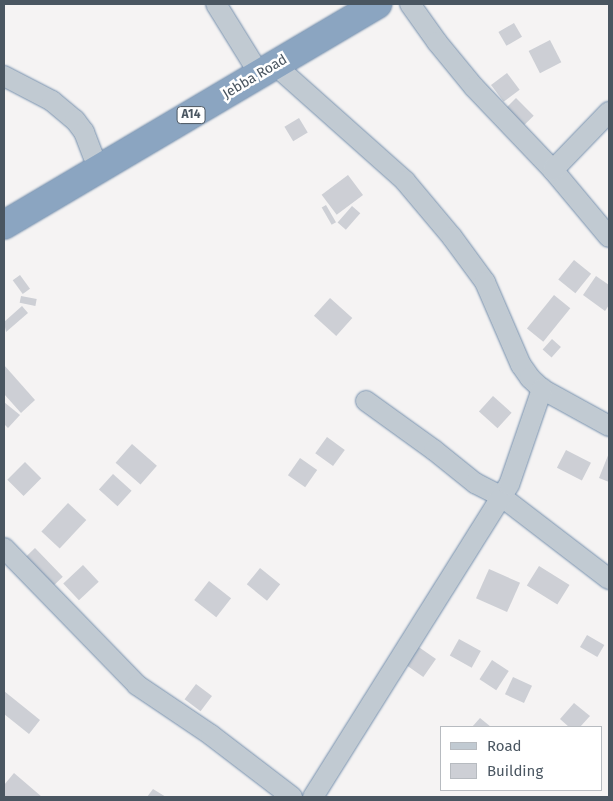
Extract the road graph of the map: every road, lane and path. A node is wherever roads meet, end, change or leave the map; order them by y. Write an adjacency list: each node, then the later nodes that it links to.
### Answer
1 (216, 4): 5 (street)
2 (346, 4): 5 (highway, Jebba Road / A14)
3 (377, 4): 5 (highway, Jebba Road / A14)
4 (410, 4): 9 (street)
5 (263, 64): 8 (highway, Jebba Road / A14); 11 (highway, Jebba Road / A14); 13 (street)
6 (4, 76): 8 (street)
7 (609, 112): 9 (street)
8 (93, 156): 10 (highway, Jebba Road / A14)
9 (553, 170): 12 (street)
10 (4, 209)
11 (4, 225)
12 (609, 237)
13 (542, 389): 15 (street); 16 (street)
14 (366, 401): 16 (street)
15 (609, 426)
16 (502, 497): 18 (street); 20 (street)
17 (4, 548): 19 (street)
18 (609, 579)
19 (292, 797)
20 (313, 797)

